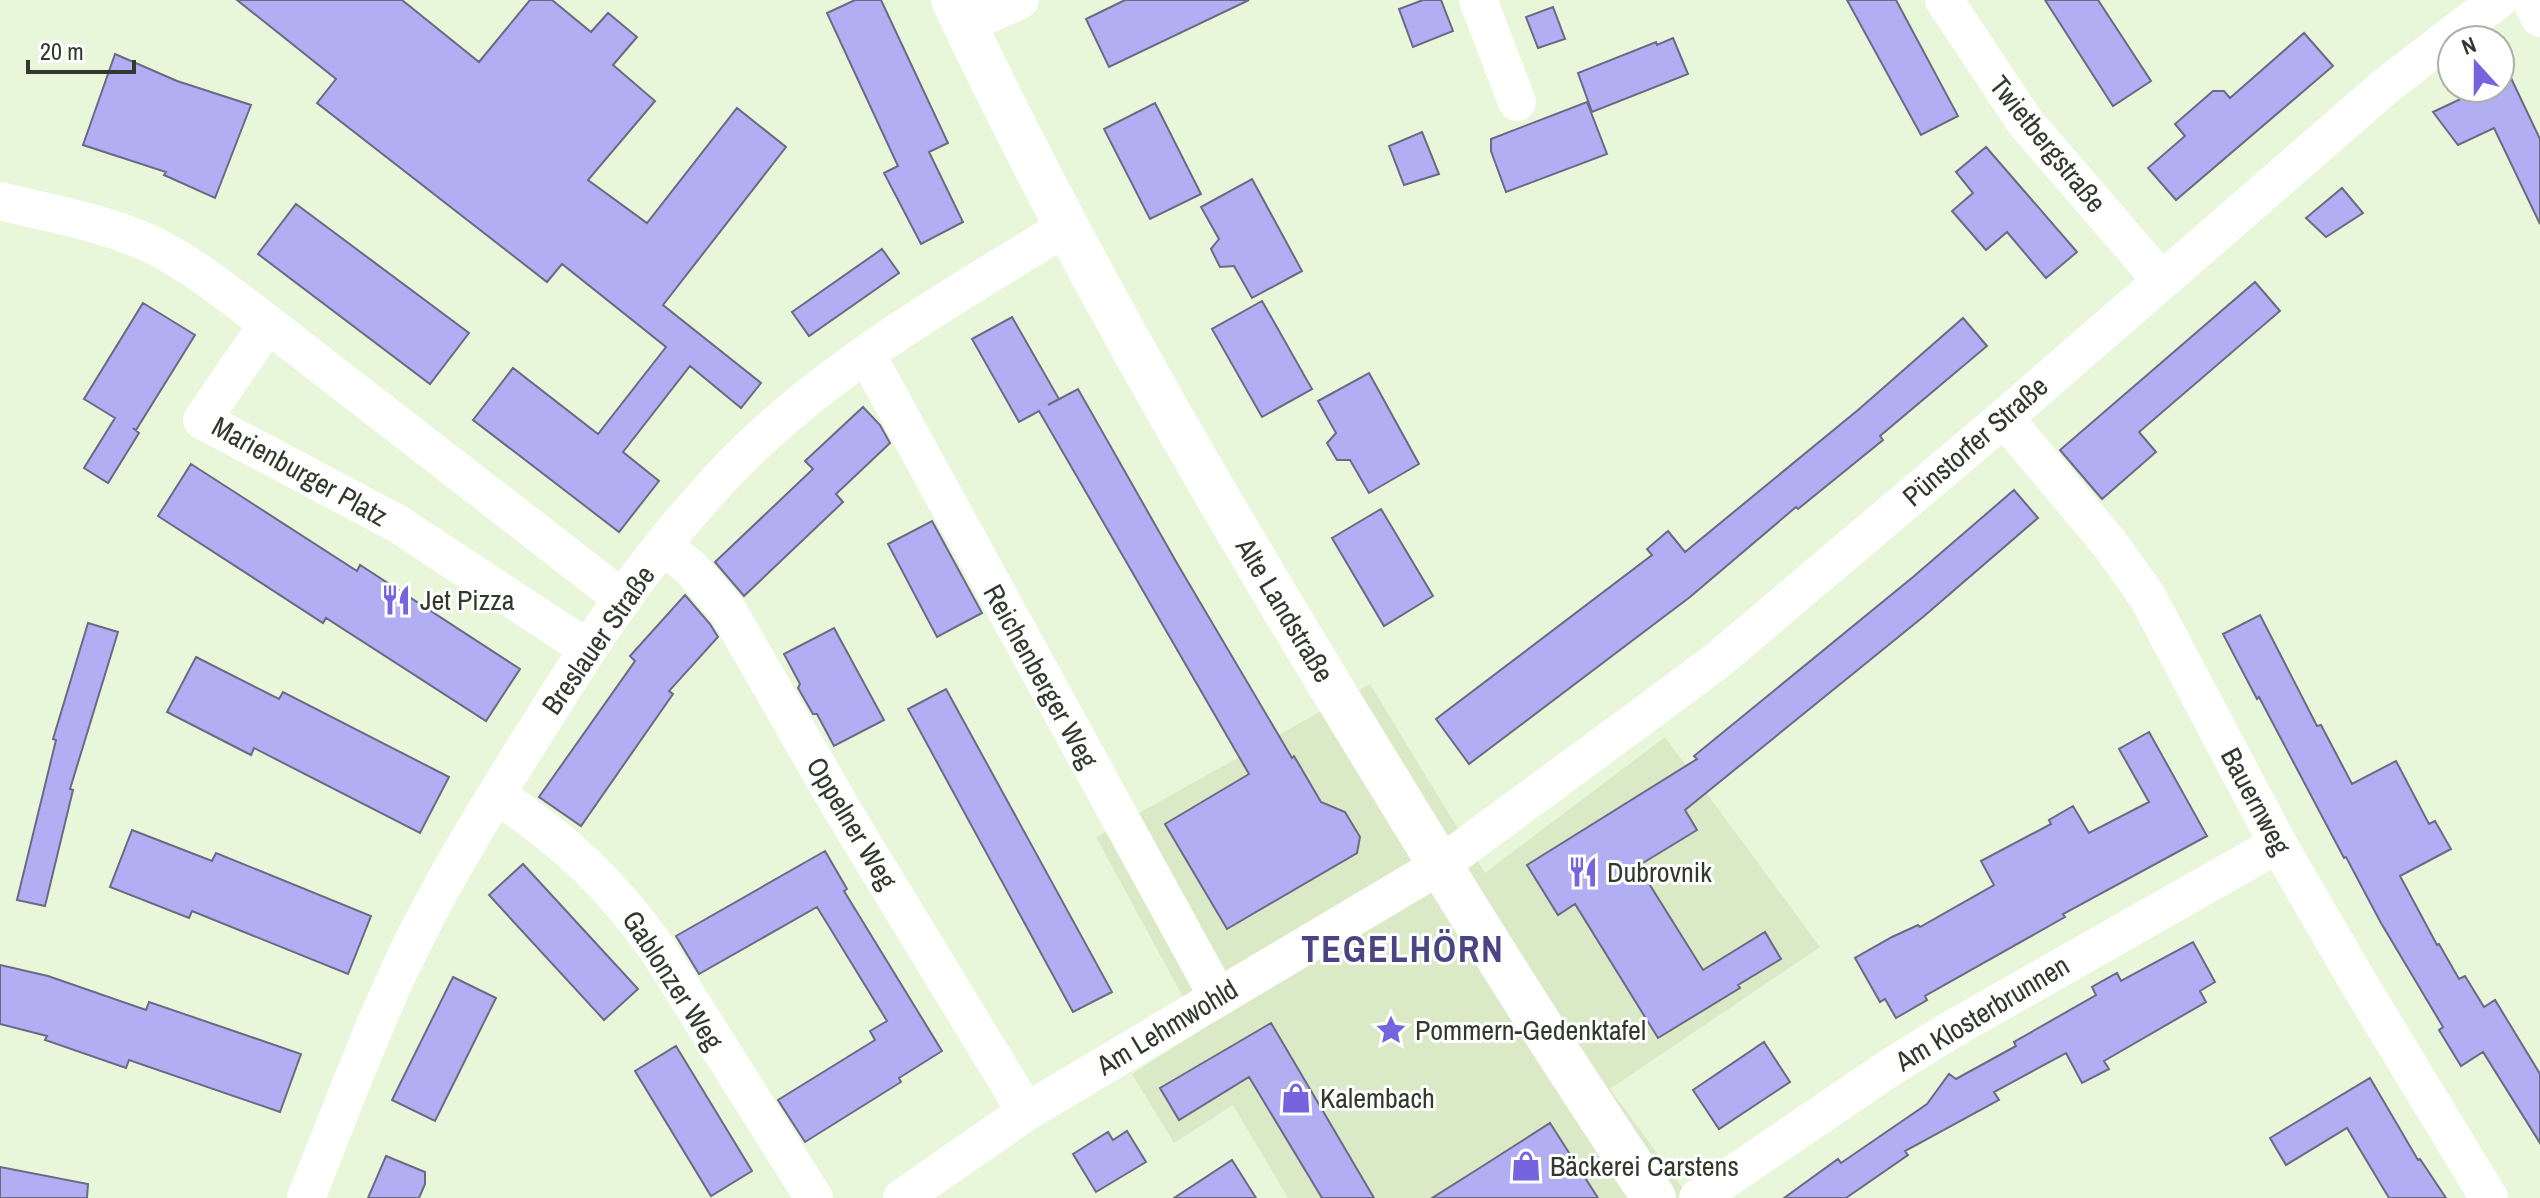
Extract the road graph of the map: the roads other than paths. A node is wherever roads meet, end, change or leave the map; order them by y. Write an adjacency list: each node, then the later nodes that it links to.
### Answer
1 (1020, 0): 6 (street)
2 (1478, 0): 8 (street)
3 (1944, 0): 11 (street, Twietbergstraße)
4 (2498, 0): 11 (street, Pünstorfer Straße)
5 (2531, 0): 7 (street)
6 (959, 12): 10 (street, Alte Landstraße)
7 (2540, 18)
8 (1517, 102)
9 (0, 201): 12 (street)
10 (1066, 227): 13 (street, Breslauer Straße); 20 (street, Alte Landstraße)
11 (2161, 280): 14 (street, Pünstorfer Straße)
12 (268, 324): 16 (street); 17 (street, Marienburger Platz)
13 (866, 354): 15 (street, Breslauer Straße); 21 (street, Reichenberger Weg)
14 (2004, 418): 19 (street, Bauernweg); 20 (street, Pünstorfer Straße)
15 (664, 547): 16 (street, Breslauer Straße); 22 (street, Oppelner Weg)
16 (623, 599): 17 (street, Breslauer Straße)
17 (588, 649): 18 (street, Breslauer Straße)
18 (496, 795): 23 (street, Breslauer Straße); 24 (street, Gablonzer Weg)
19 (2278, 844): 27 (street, Am Klosterbrunnen); 28 (street, Bauernweg)
20 (1439, 866): 21 (street, Am Lehmwohld); 26 (street, Alte Landstraße)
21 (1218, 997): 22 (street, Am Lehmwohld)
22 (1026, 1112): 25 (street, Am Lehmwohld)
23 (306, 1198)
24 (814, 1198)
25 (902, 1198)
26 (1654, 1198)
27 (1698, 1198)
28 (2489, 1198)

